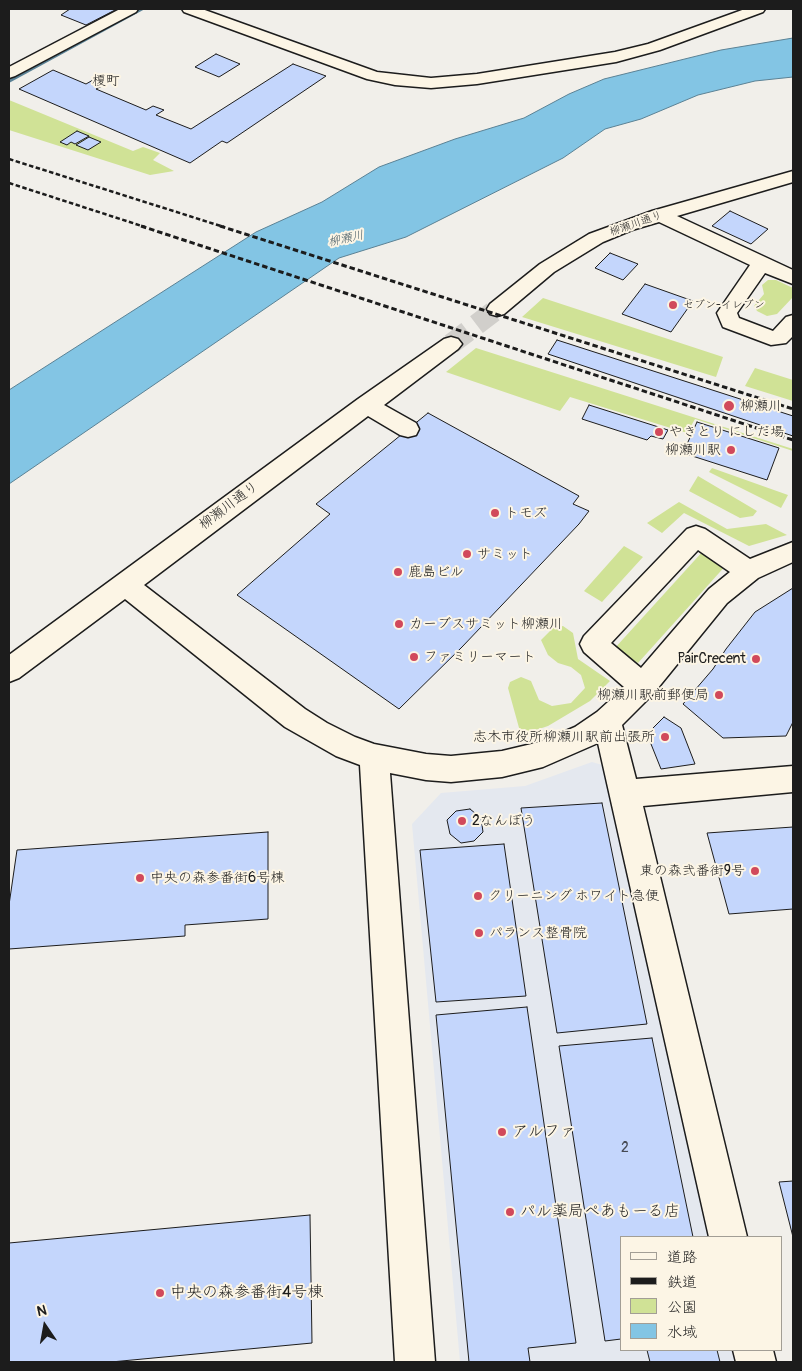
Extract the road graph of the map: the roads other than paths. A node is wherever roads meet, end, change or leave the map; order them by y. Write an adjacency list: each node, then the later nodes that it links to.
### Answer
1 (131, 9): 5 (street)
2 (189, 9): 4 (street)
3 (758, 9): 4 (street)
4 (590, 62): 6 (street)
5 (9, 73)
6 (553, 80)
7 (793, 176): 8 (street, 柳瀬川通り)
8 (659, 216): 9 (street); 11 (street, 柳瀬川通り)
9 (761, 264): 10 (street); 12 (street)
10 (792, 277)
11 (497, 309)
12 (793, 322)
13 (451, 344): 14 (street, 柳瀬川通り)
14 (366, 405): 15 (street); 18 (street, 柳瀬川通り)
15 (408, 429)
16 (793, 552): 17 (street)
17 (749, 571): 20 (street); 20 (street)
18 (124, 584): 19 (street, 柳瀬川通り); 22 (street)
19 (9, 670)
20 (643, 686): 21 (street)
21 (607, 721): 22 (street); 24 (street)
22 (374, 757): 26 (street)
23 (793, 779): 24 (street)
24 (626, 794): 25 (street)
25 (728, 1236)
26 (415, 1362)

